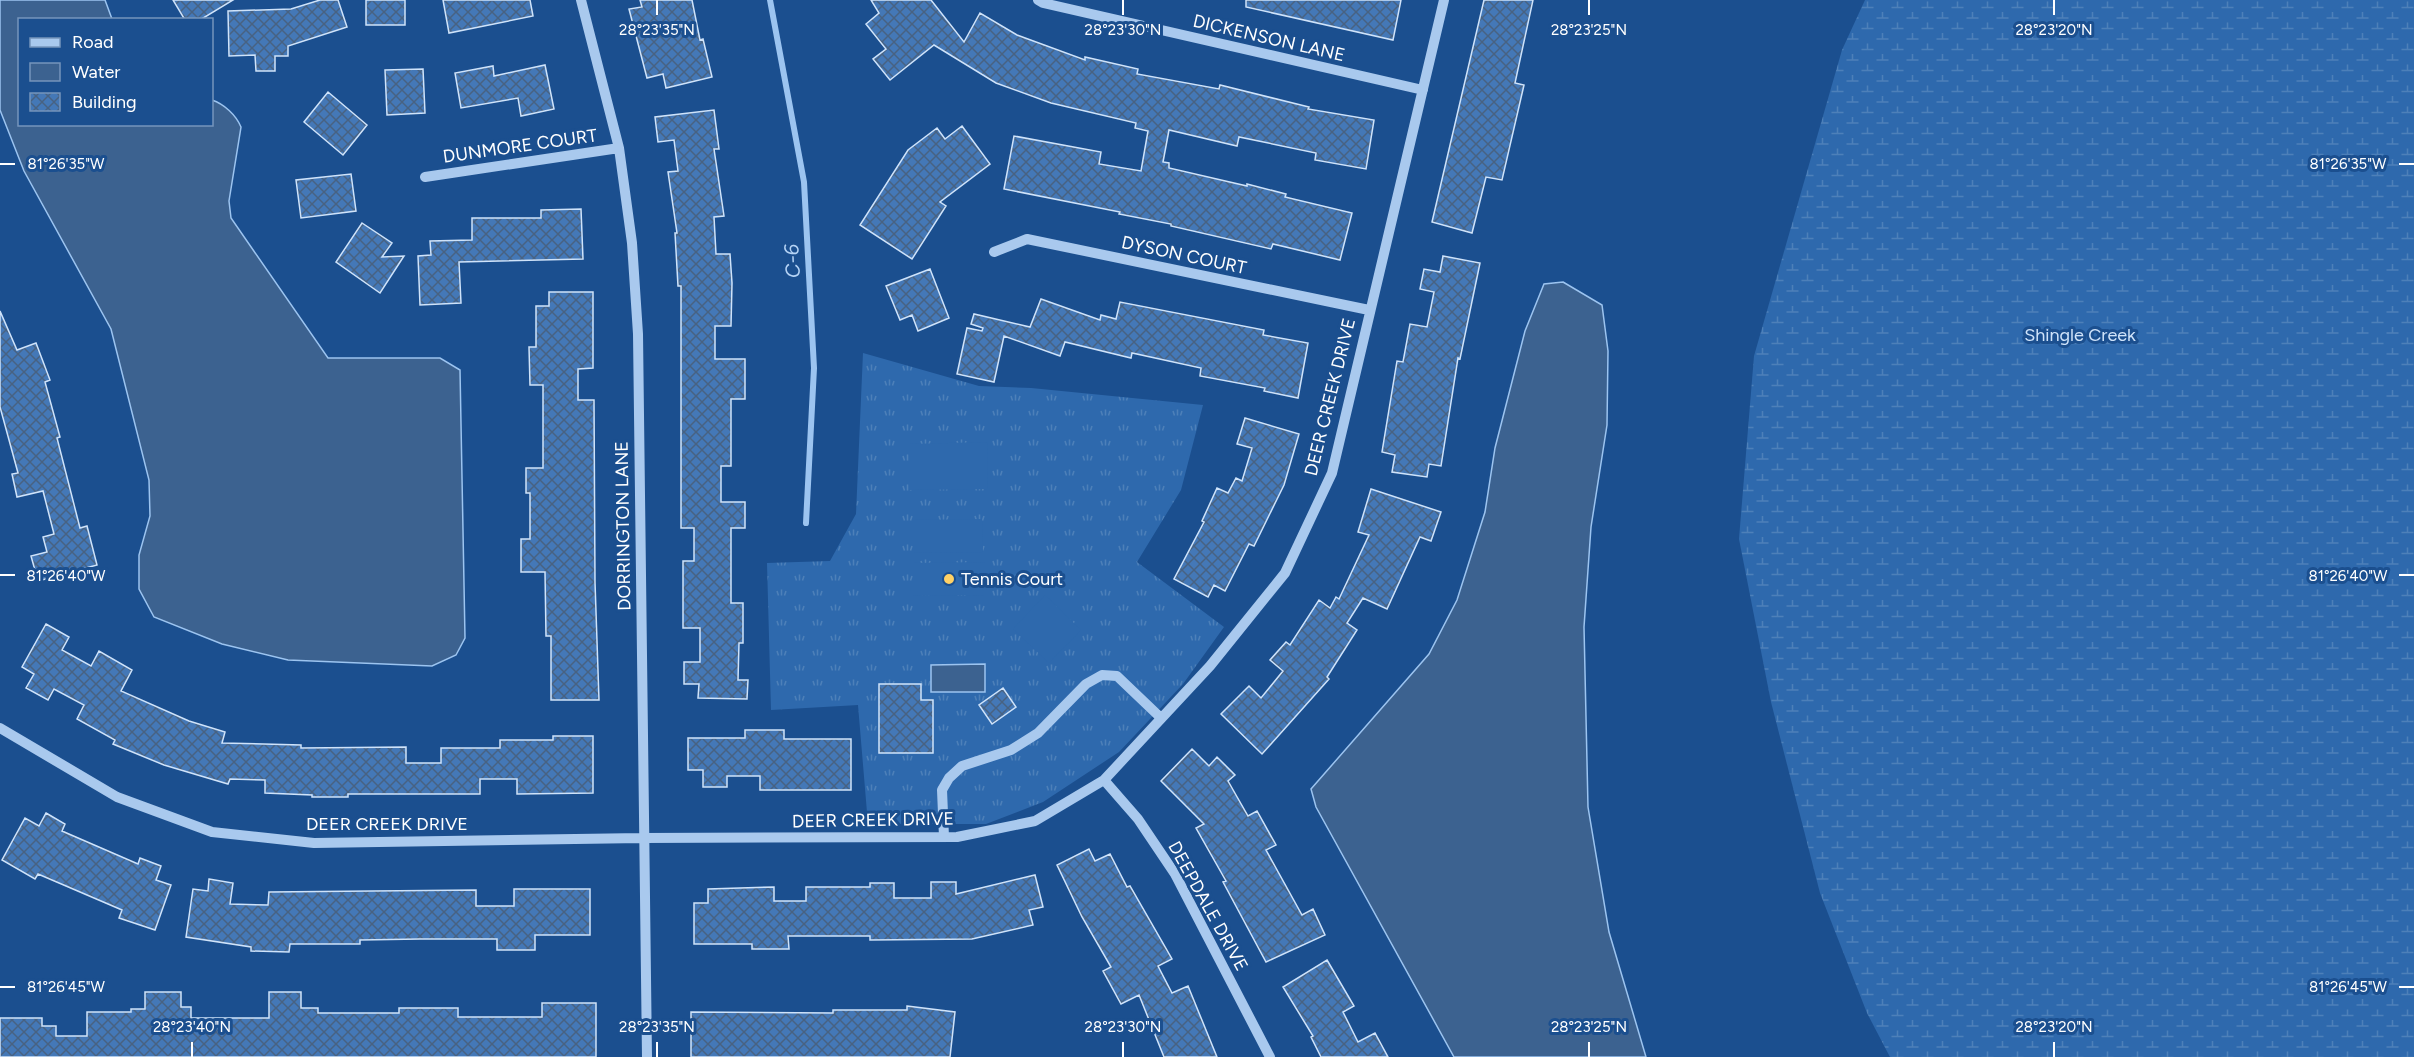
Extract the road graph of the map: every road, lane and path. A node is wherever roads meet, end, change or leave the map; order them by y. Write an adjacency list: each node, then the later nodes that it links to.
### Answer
1 (581, 0): 5 (street, DORRINGTON LANE)
2 (1038, 0): 4 (street, DICKENSON LANE)
3 (1444, 0): 4 (street, DEER CREEK DRIVE)
4 (1423, 90): 8 (street, DEER CREEK DRIVE)
5 (619, 148): 6 (street, DUNMORE COURT); 13 (street, DORRINGTON LANE)
6 (426, 177)
7 (994, 252): 8 (street, DYSON COURT)
8 (1369, 310): 9 (street, DEER CREEK DRIVE)
9 (1161, 718): 11 (street, DEER CREEK DRIVE); 12 (street)
10 (0, 728): 13 (street, DEER CREEK DRIVE)
11 (1104, 780): 12 (street, DEER CREEK DRIVE); 15 (street, DEEPDALE DRIVE)
12 (944, 837): 13 (street, DEER CREEK DRIVE)
13 (642, 838): 14 (street, DORRINGTON LANE)
14 (647, 1057)
15 (1270, 1057)

